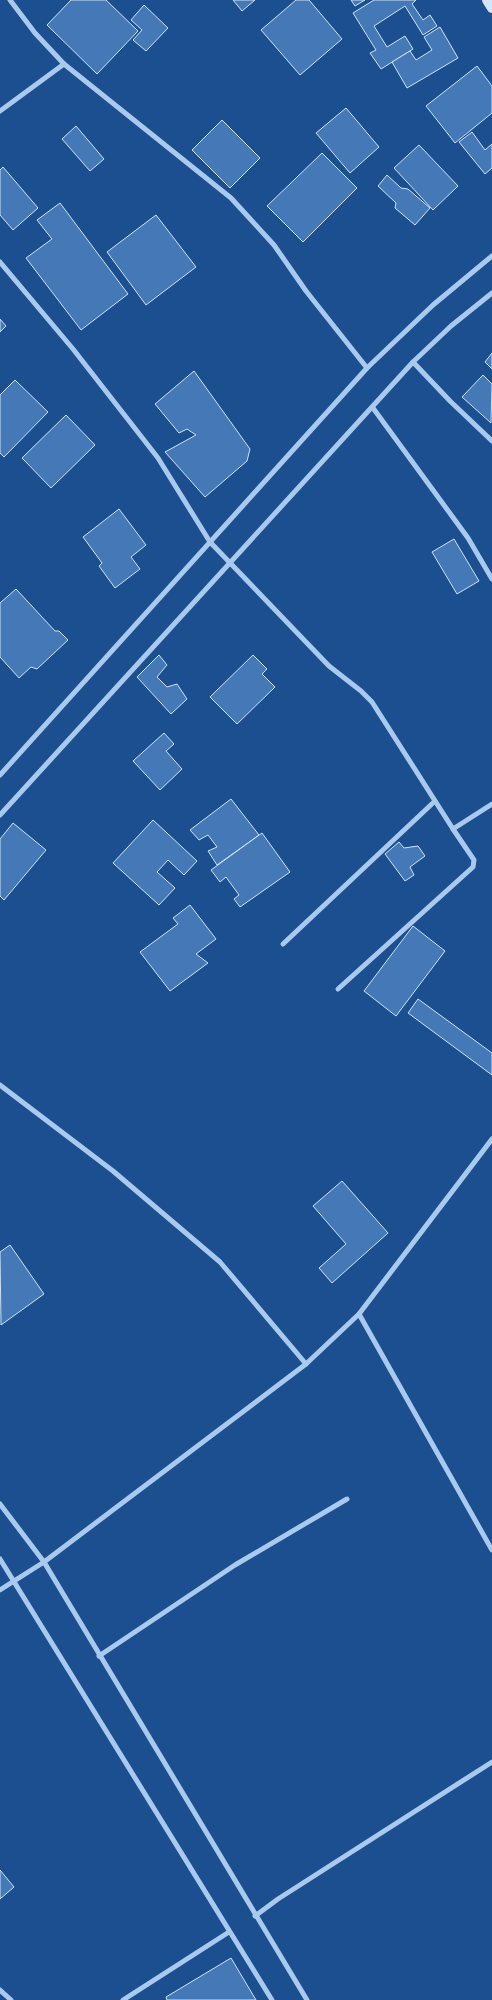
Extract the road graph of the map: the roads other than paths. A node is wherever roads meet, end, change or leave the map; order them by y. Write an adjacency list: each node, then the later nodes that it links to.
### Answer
1 (10, 0): 4 (street)
2 (487, 0): 3 (main road)
3 (492, 8)
4 (64, 64): 5 (street); 10 (street)
5 (0, 111)
6 (492, 256): 10 (street)
7 (0, 262): 13 (street)
8 (492, 293): 9 (street)
9 (413, 362): 11 (street); 12 (street)
10 (367, 368): 13 (street)
11 (373, 408): 14 (street); 15 (street)
12 (492, 441)
13 (210, 542): 14 (street); 16 (street)
14 (230, 564): 17 (street); 19 (street)
15 (492, 578)
16 (0, 774)
17 (435, 801): 20 (street); 21 (street)
18 (492, 804): 20 (street)
19 (0, 815)
20 (453, 829): 22 (street)
21 (283, 944)
22 (338, 989)
23 (0, 1085): 26 (street)
24 (492, 1139): 25 (street)
25 (359, 1314): 26 (street); 29 (street)
26 (306, 1364): 31 (street)
27 (347, 1500): 34 (street)
28 (0, 1504): 31 (street)
29 (492, 1550)
30 (0, 1559): 32 (street)
31 (44, 1562): 32 (street); 34 (street)
32 (14, 1581): 33 (street); 37 (street)
33 (0, 1590)
34 (99, 1656): 36 (street)
35 (492, 1762): 36 (street)
36 (256, 1916): 42 (street)
37 (230, 1932): 40 (street); 41 (street)
38 (0, 1990): 39 (street)
39 (12, 2000)
40 (123, 2000)
41 (272, 2000)
42 (307, 2000)

